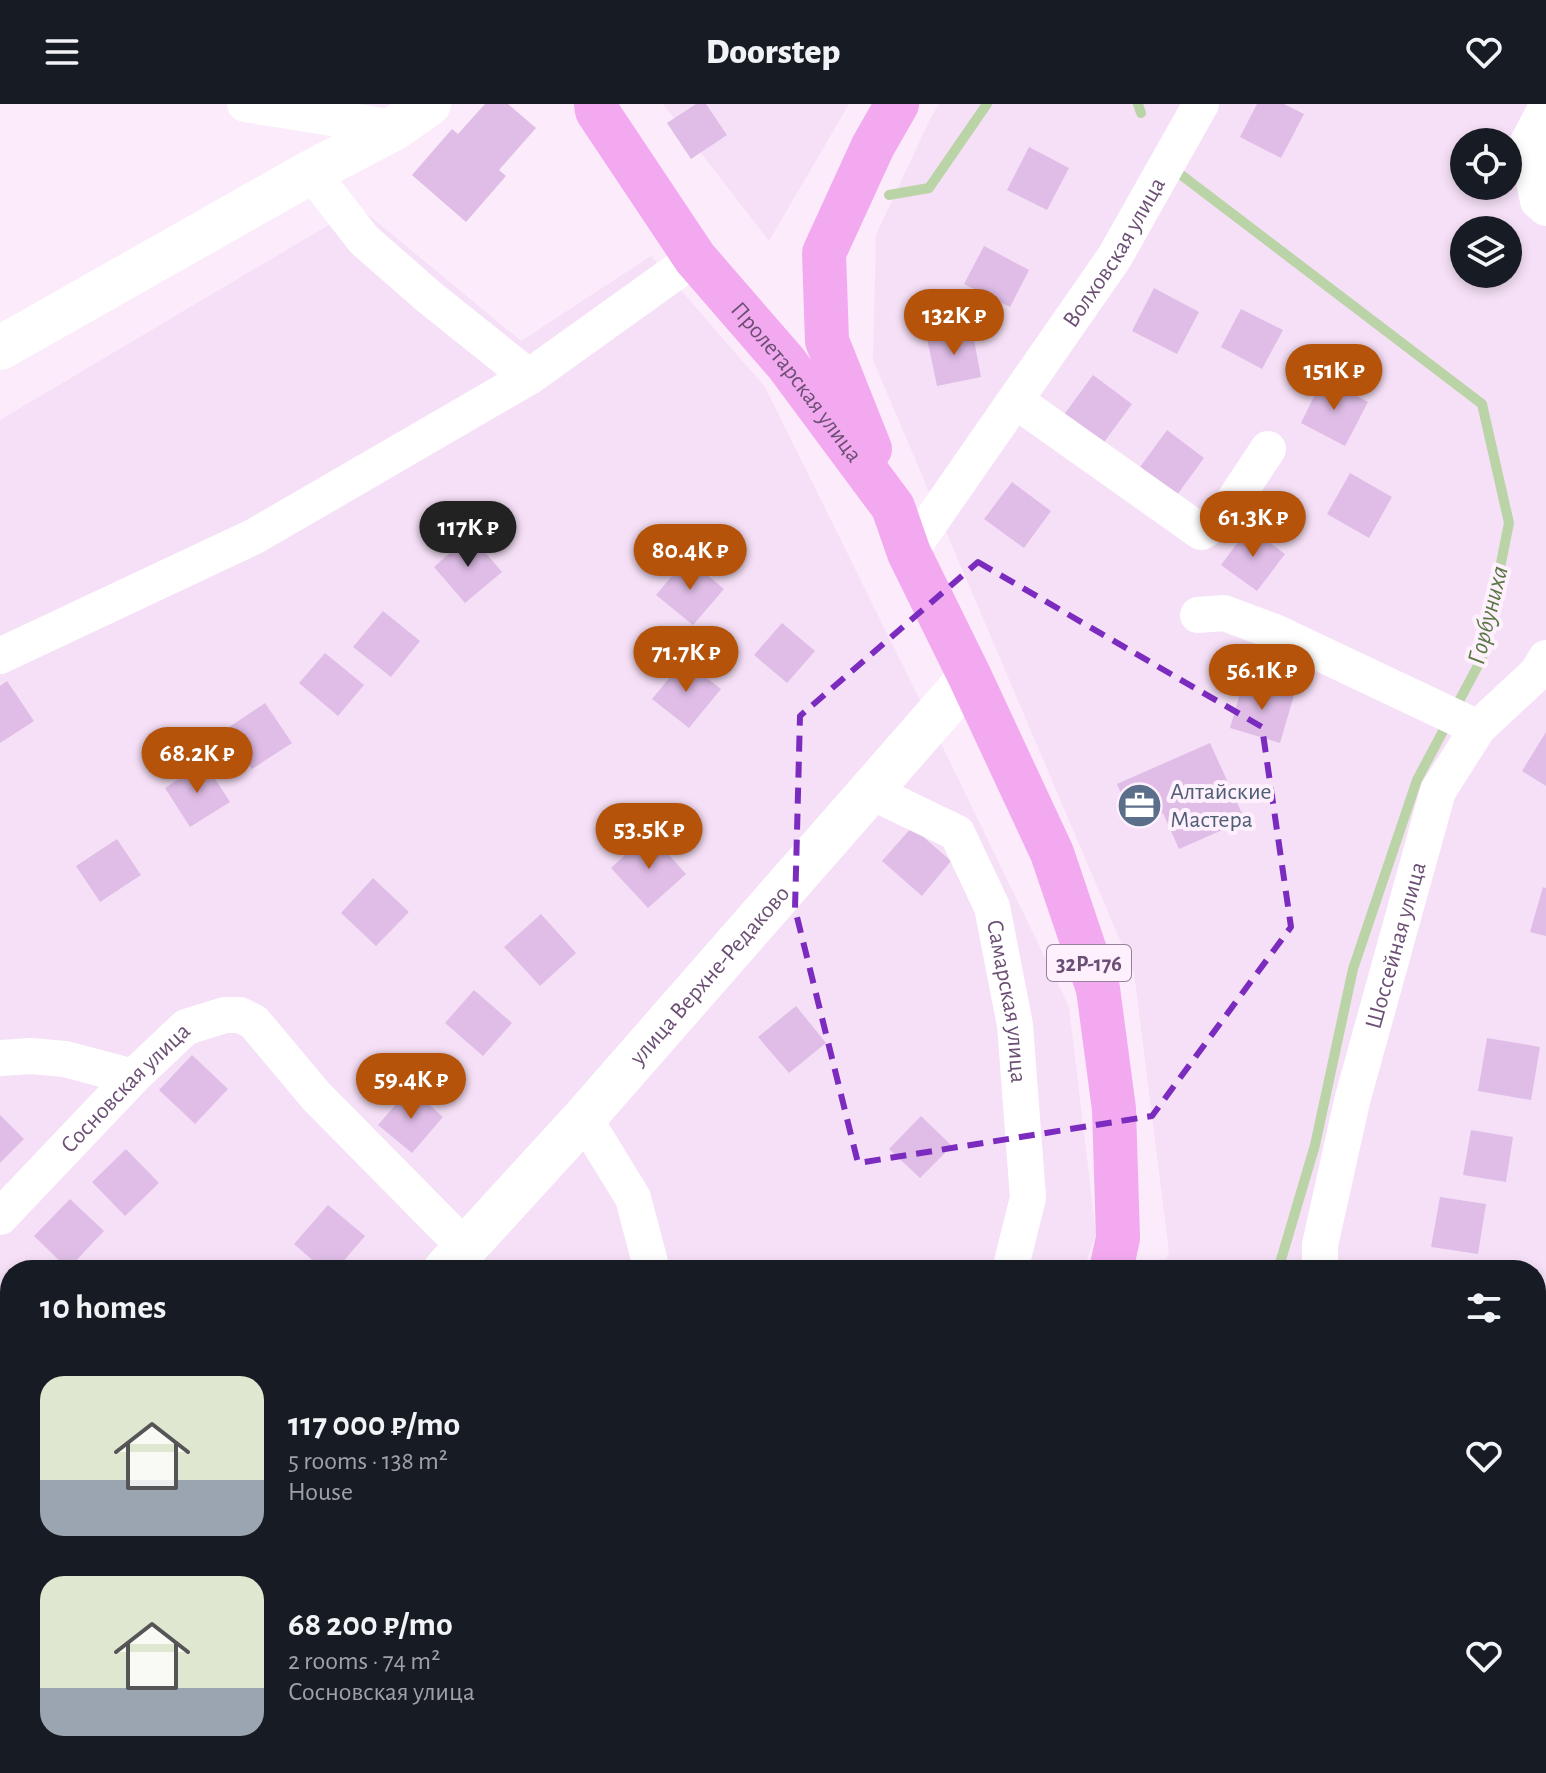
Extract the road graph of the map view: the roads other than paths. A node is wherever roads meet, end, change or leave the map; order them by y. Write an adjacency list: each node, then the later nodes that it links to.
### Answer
1 (245, 104): 6 (street)
2 (596, 104): 9 (main road, Пролетарская улица)
3 (897, 104): 14 (main road)
4 (1201, 104): 12 (street, Волховская улица)
5 (1545, 106): 8 (street)
6 (412, 116): 7 (street)
7 (311, 172): 10 (street); 11 (street)
8 (1546, 208)
9 (695, 258): 11 (street); 14 (main road, Пролетарская улица)
10 (0, 348)
11 (529, 377): 17 (street)
12 (1016, 401): 13 (street); 15 (street, Волховская улица)
13 (1268, 449)
14 (893, 507): 15 (main road, Пролетарская улица / 32Р-176)
15 (909, 553): 19 (main road, Пролетарская улица / 32Р-176)
16 (1198, 615): 20 (street)
17 (0, 656)
18 (1546, 658): 20 (street, Шоссейная улица)
19 (970, 677): 21 (street, улица Верхне-Редаково); 29 (main road, 32Р-176)
20 (1478, 728): 30 (street, Шоссейная улица)
21 (870, 791): 24 (street, улица Верхне-Редаково); 28 (street, Самарская улица)
22 (0, 1058): 23 (street)
23 (133, 1077): 25 (street, Сосновская улица); 26 (street, Сосновская улица)
24 (584, 1118): 26 (street, улица Верхне-Редаково); 27 (street)
25 (0, 1217)
26 (455, 1259)
27 (649, 1260)
28 (1012, 1260)
29 (1113, 1260)
30 (1320, 1260)

